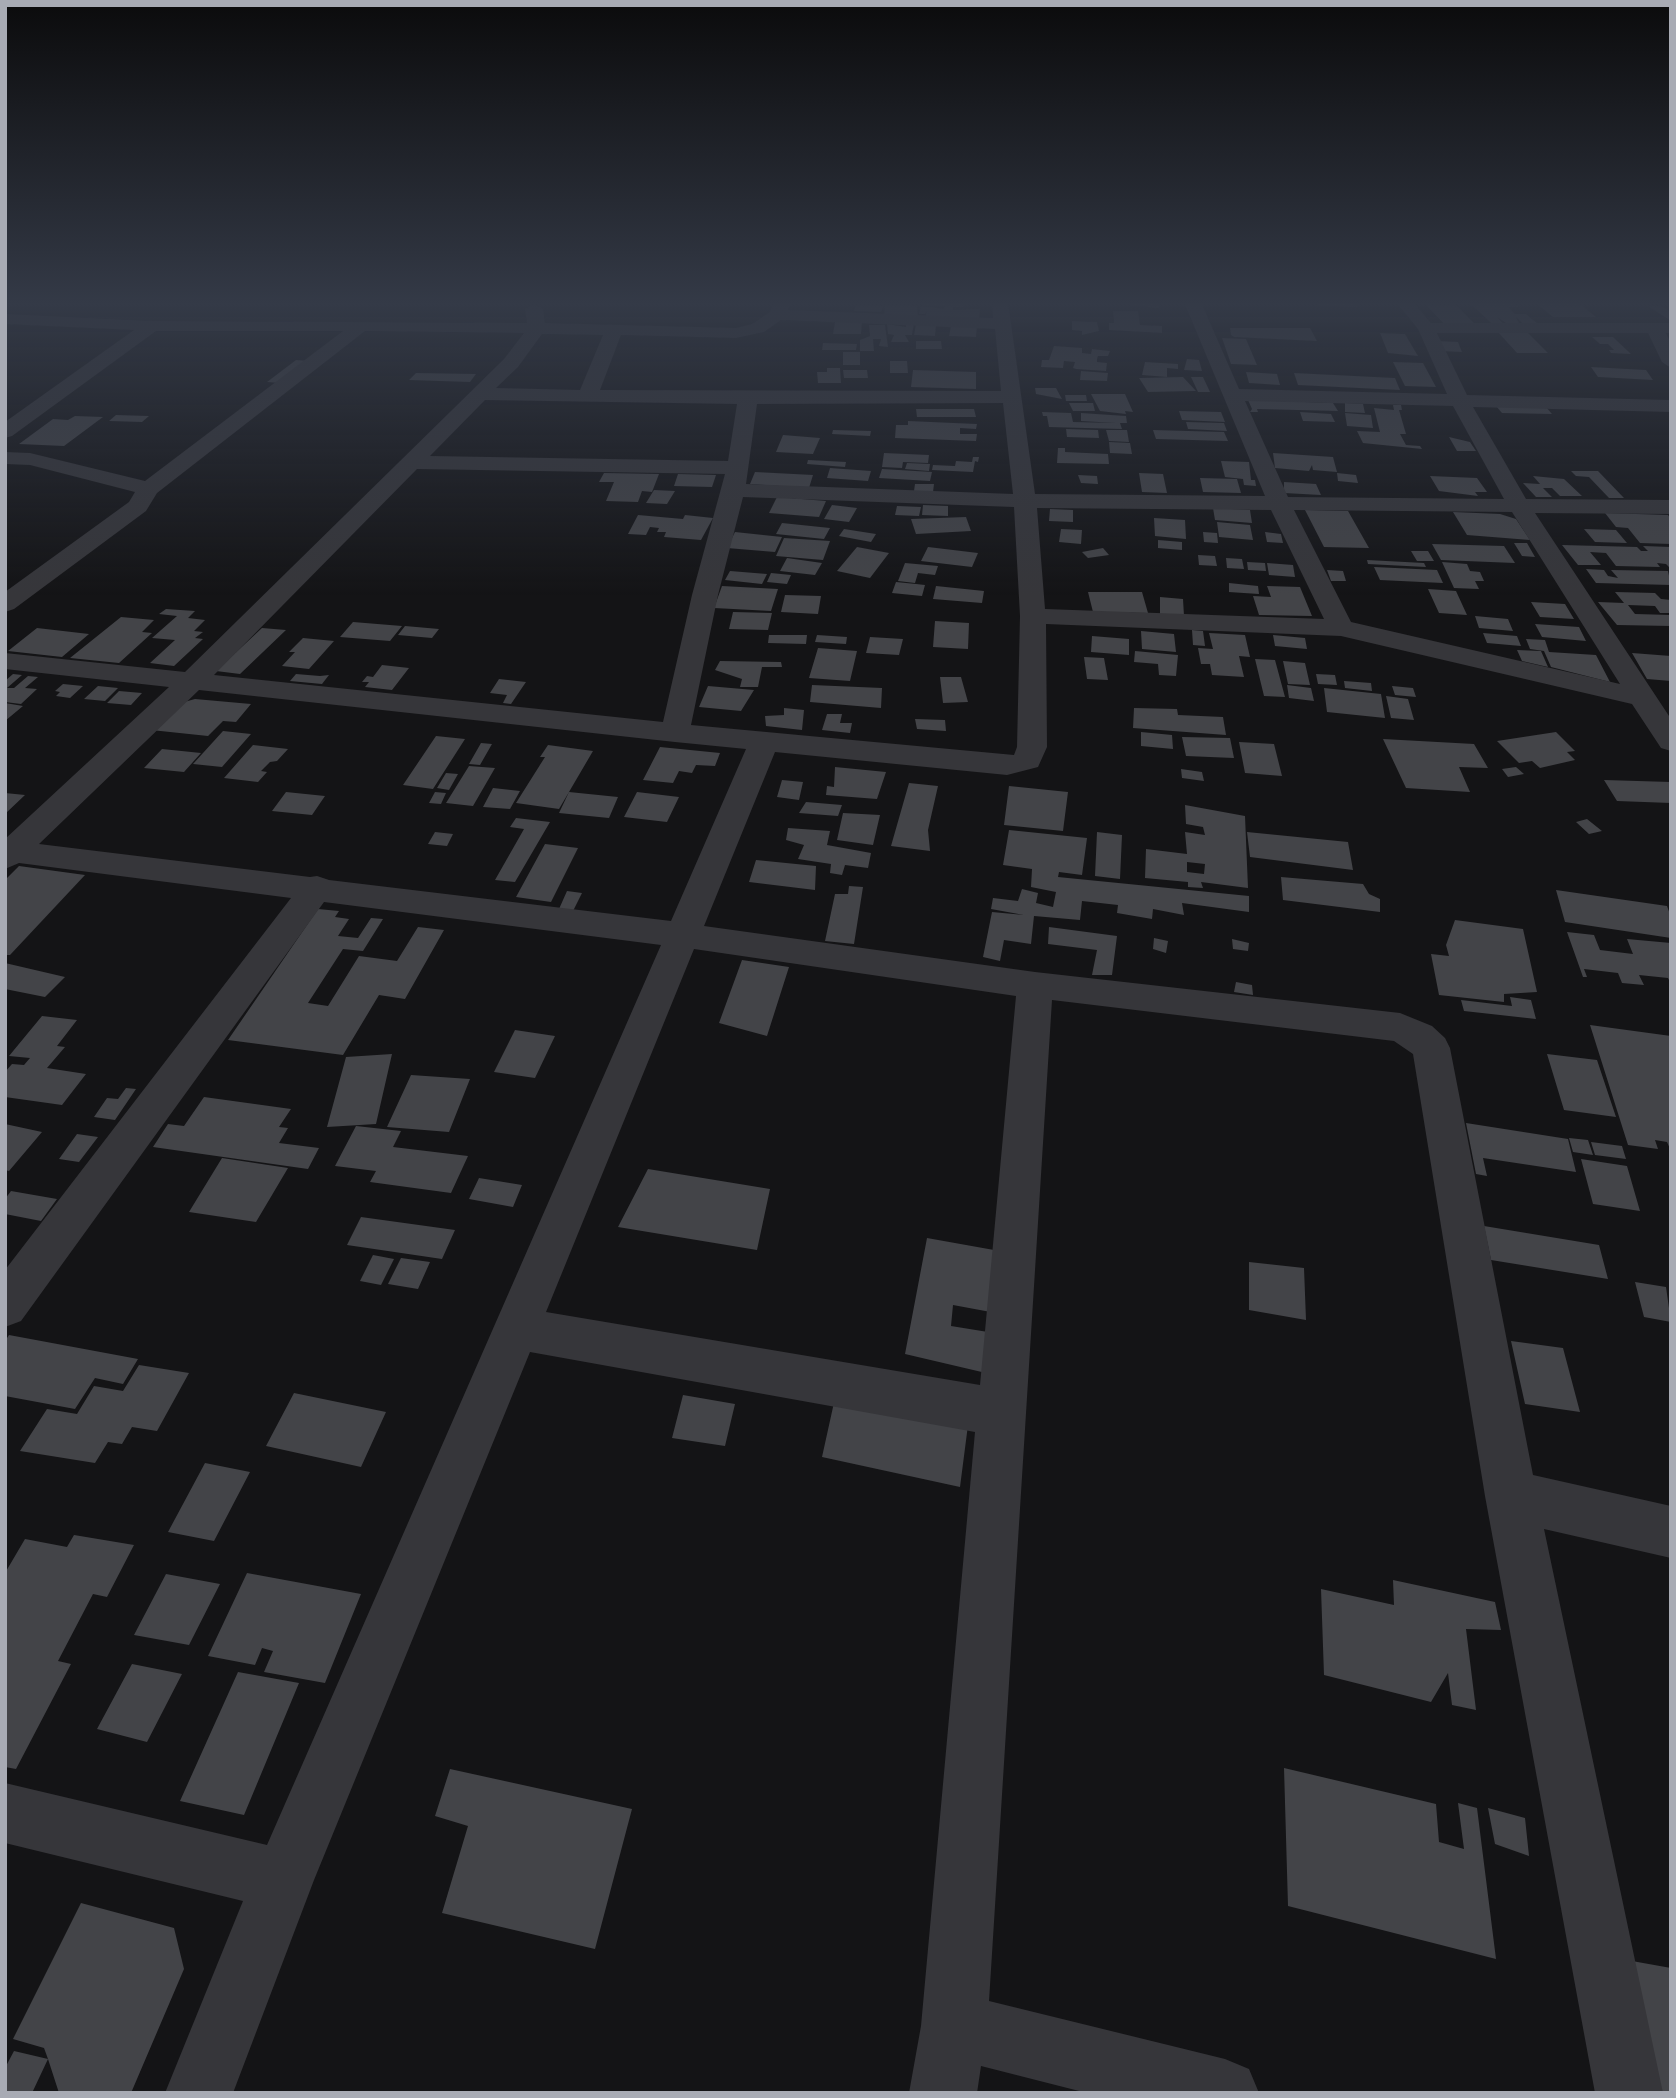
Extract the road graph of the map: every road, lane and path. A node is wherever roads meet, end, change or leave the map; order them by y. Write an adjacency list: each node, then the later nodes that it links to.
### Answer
1 (50, 400): 11 (street)
2 (264, 400): 15 (street)
3 (474, 400): 13 (street)
4 (748, 400): 14 (street)
5 (1014, 400): 16 (street)
6 (1235, 400): 17 (street)
7 (1373, 400): 9 (street)
8 (1460, 400): 9 (street)
9 (1461, 403): 10 (street); 18 (street)
10 (1671, 405)
11 (5, 432)
12 (5, 458): 15 (street)
13 (411, 462): 14 (street); 24 (street)
14 (736, 479): 16 (street); 26 (street)
15 (148, 489): 20 (street)
16 (1025, 501): 17 (street); 21 (street)
17 (1279, 503): 18 (street); 22 (street)
18 (1518, 504): 19 (street); 25 (street)
19 (1671, 507)
20 (5, 604)
21 (1033, 616): 22 (street); 28 (street)
22 (1341, 628): 25 (street)
23 (5, 661): 24 (street)
24 (193, 680): 26 (street); 29 (street)
25 (1643, 698): 27 (street)
26 (675, 733): 28 (street)
27 (1671, 741)
28 (764, 742): 31 (street)
29 (7, 853): 30 (street)
30 (317, 887): 31 (street); 33 (street)
31 (682, 934): 32 (street); 34 (street)
32 (1035, 985): 35 (street); 36 (street)
33 (5, 1306)
34 (516, 1328): 35 (street); 39 (street)
35 (1002, 1413): 40 (street)
36 (1511, 1496): 37 (street); 44 (street)
37 (1671, 1532)
38 (5, 1813): 39 (street)
39 (283, 1880): 41 (street)
40 (954, 2026): 42 (street); 43 (street)
41 (199, 2093)
42 (943, 2093)
43 (1225, 2093)
44 (1629, 2093)

